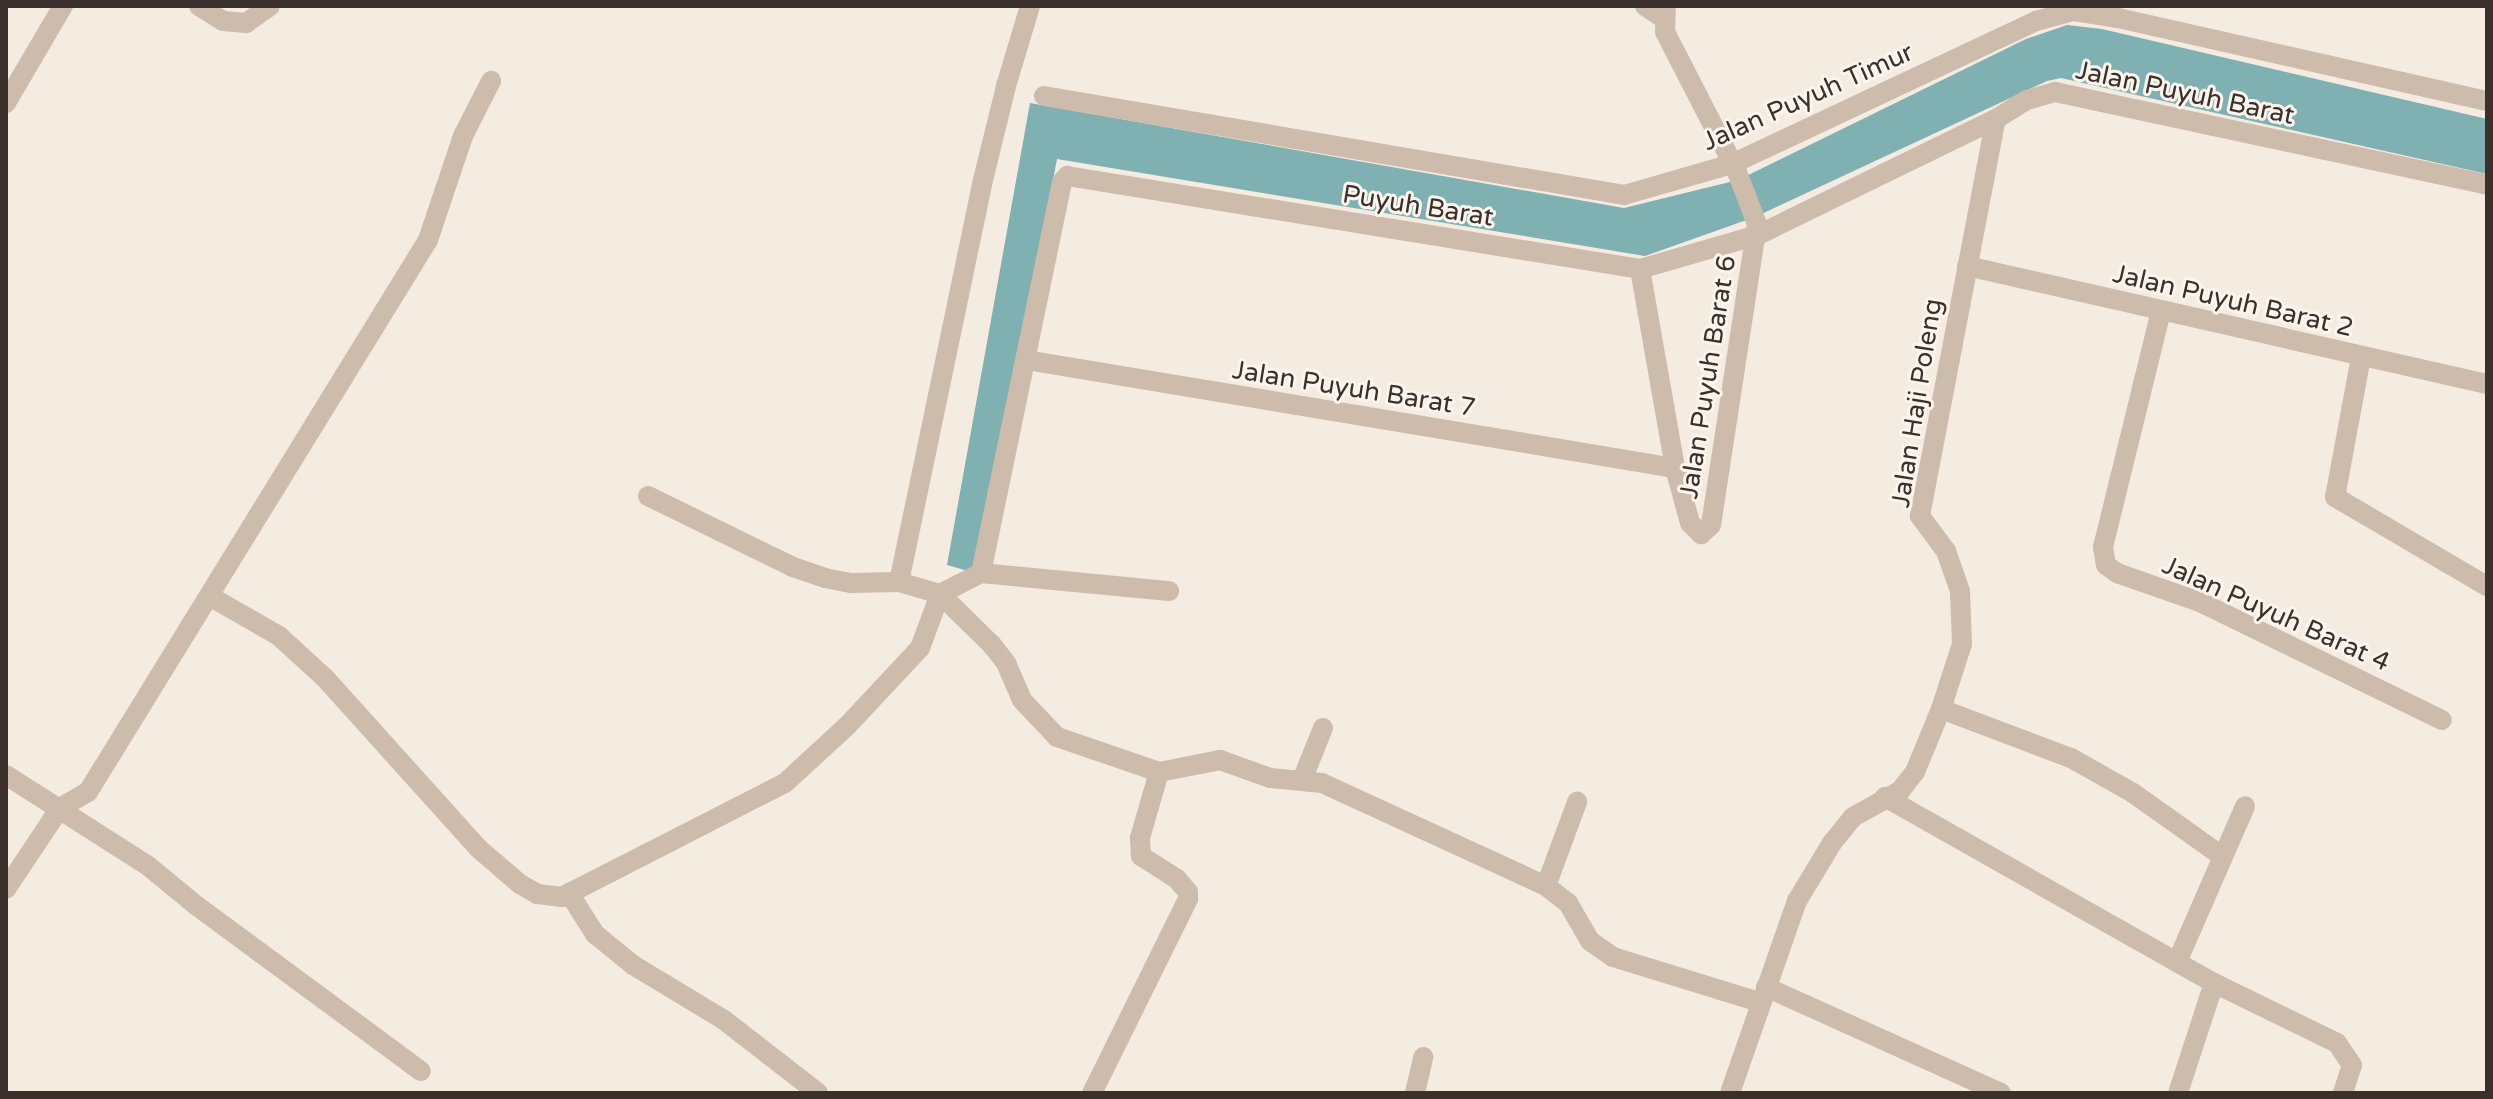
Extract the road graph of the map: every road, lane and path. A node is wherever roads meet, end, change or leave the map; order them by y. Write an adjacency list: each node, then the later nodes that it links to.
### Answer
1 (63, 6): 12 (street)
2 (199, 6): 3 (street)
3 (270, 6)
4 (1030, 6): 26 (street)
5 (1645, 6): 6 (street)
6 (1664, 12): 14 (street)
7 (2114, 12): 8 (street, Jalan Puyuh Timur); 11 (street, Jalan Puyuh Timur)
8 (2032, 14): 14 (street, Jalan Puyuh Timur)
9 (491, 81): 30 (street)
10 (1044, 96): 14 (street, Jalan Puyuh Timur)
11 (2487, 101)
12 (6, 103)
13 (1996, 119): 15 (street, Jalan Puyuh Barat); 16 (street, Jalan Puyuh Barat); 17 (street, Jalan Haji Poleng)
14 (1734, 168): 16 (street)
15 (2487, 185)
16 (1758, 229): 18 (street, Puyuh Barat); 23 (street, Jalan Puyuh Barat 6)
17 (1967, 266): 19 (street, Jalan Puyuh Barat 2); 31 (street, Jalan Haji Poleng)
18 (1640, 269): 21 (street, Puyuh Barat); 23 (street)
19 (2161, 311): 20 (street, Jalan Puyuh Barat 2); 32 (street, Jalan Puyuh Barat 4)
20 (2361, 357): 22 (street, Jalan Puyuh Barat 2); 27 (street)
21 (1026, 360): 23 (street, Jalan Puyuh Barat 7); 25 (street)
22 (2487, 384)
23 (1675, 468)
24 (648, 496): 26 (street)
25 (981, 573): 28 (street); 29 (street)
26 (899, 582): 29 (street)
27 (2487, 586)
28 (1169, 591)
29 (940, 594): 34 (street); 44 (street)
30 (211, 597): 40 (street); 44 (street)
31 (1941, 709): 37 (street, Jalan Haji Poleng); 41 (street)
32 (2442, 720)
33 (1323, 728): 36 (street)
34 (1159, 772): 36 (street); 51 (street)
35 (6, 775): 40 (street)
36 (1302, 780): 42 (street)
37 (1885, 797): 45 (street); 47 (street, Jalan Haji Poleng)
38 (1577, 802): 42 (street)
39 (2245, 806): 41 (street)
40 (60, 808): 43 (street); 49 (street)
41 (2223, 857): 45 (street)
42 (1546, 886): 47 (street)
43 (6, 889)
44 (569, 893): 50 (street)
45 (2177, 962): 46 (street)
46 (2214, 983): 55 (street); 56 (street)
47 (1763, 994): 53 (street, Jalan Haji Poleng); 54 (street)
48 (1423, 1057): 52 (street)
49 (421, 1071)
50 (818, 1093)
51 (1092, 1093)
52 (1415, 1093)
53 (1730, 1093)
54 (2001, 1093)
55 (2178, 1093)
56 (2343, 1093)

